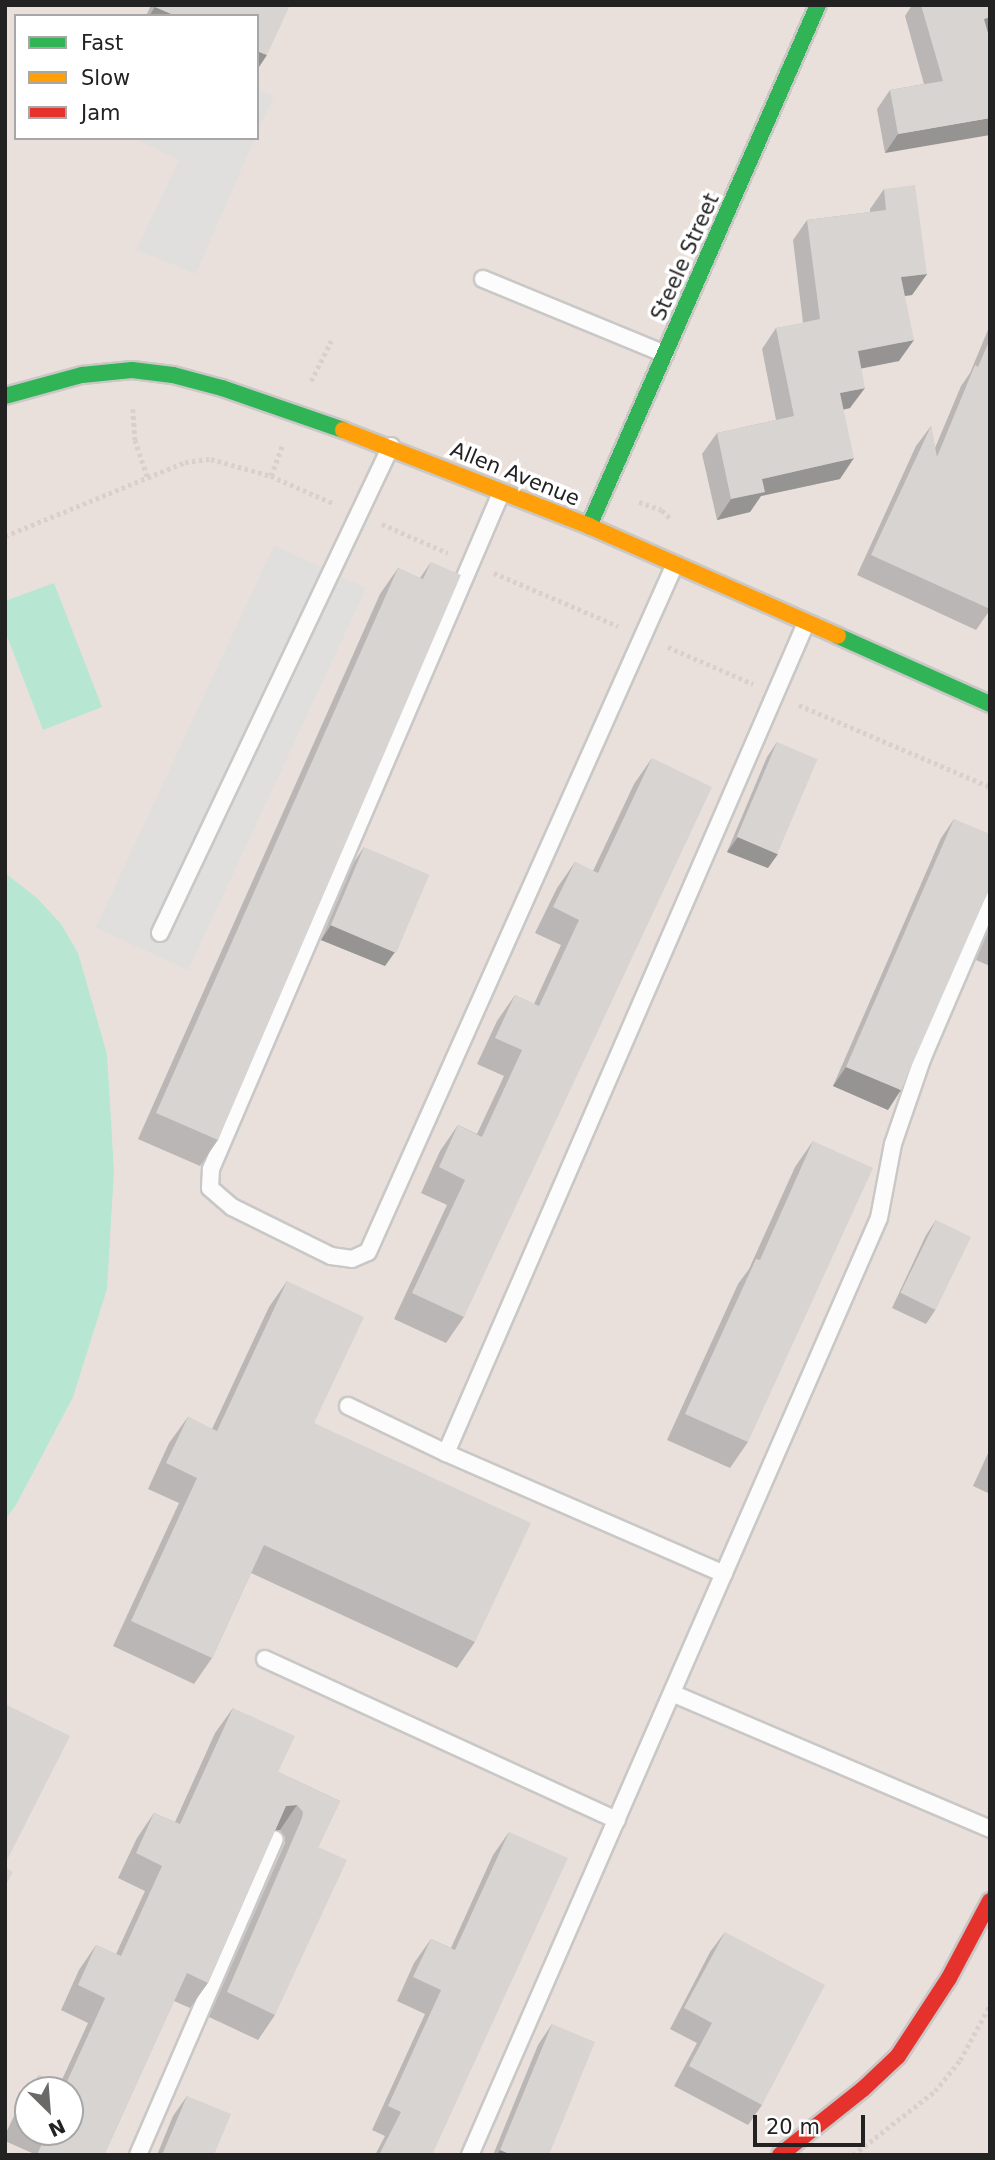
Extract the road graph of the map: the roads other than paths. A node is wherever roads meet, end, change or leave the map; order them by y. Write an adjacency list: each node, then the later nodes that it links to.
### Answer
1 (818, 5): 3 (street, Steele Street)
2 (483, 279): 3 (lane)
3 (665, 354): 7 (street, Steele Street)
4 (5, 396): 5 (street, Allen Avenue)
5 (391, 446): 6 (street, Allen Avenue); 12 (lane)
6 (501, 493): 7 (street, Allen Avenue); 8 (lane)
7 (589, 526): 8 (street, Allen Avenue)
8 (675, 564): 9 (street, Allen Avenue)
9 (806, 623): 10 (street, Allen Avenue); 14 (lane)
10 (990, 704)
11 (990, 901): 15 (lane)
12 (160, 933)
13 (348, 1406): 14 (lane)
14 (446, 1454): 15 (lane)
15 (724, 1574): 17 (lane)
16 (265, 1659): 18 (lane)
17 (674, 1694): 18 (lane); 19 (lane)
18 (617, 1820): 23 (lane)
19 (990, 1829)
20 (275, 1839): 22 (lane)
21 (990, 1901): 24 (street)
22 (138, 2155)
23 (470, 2155)
24 (780, 2155)

